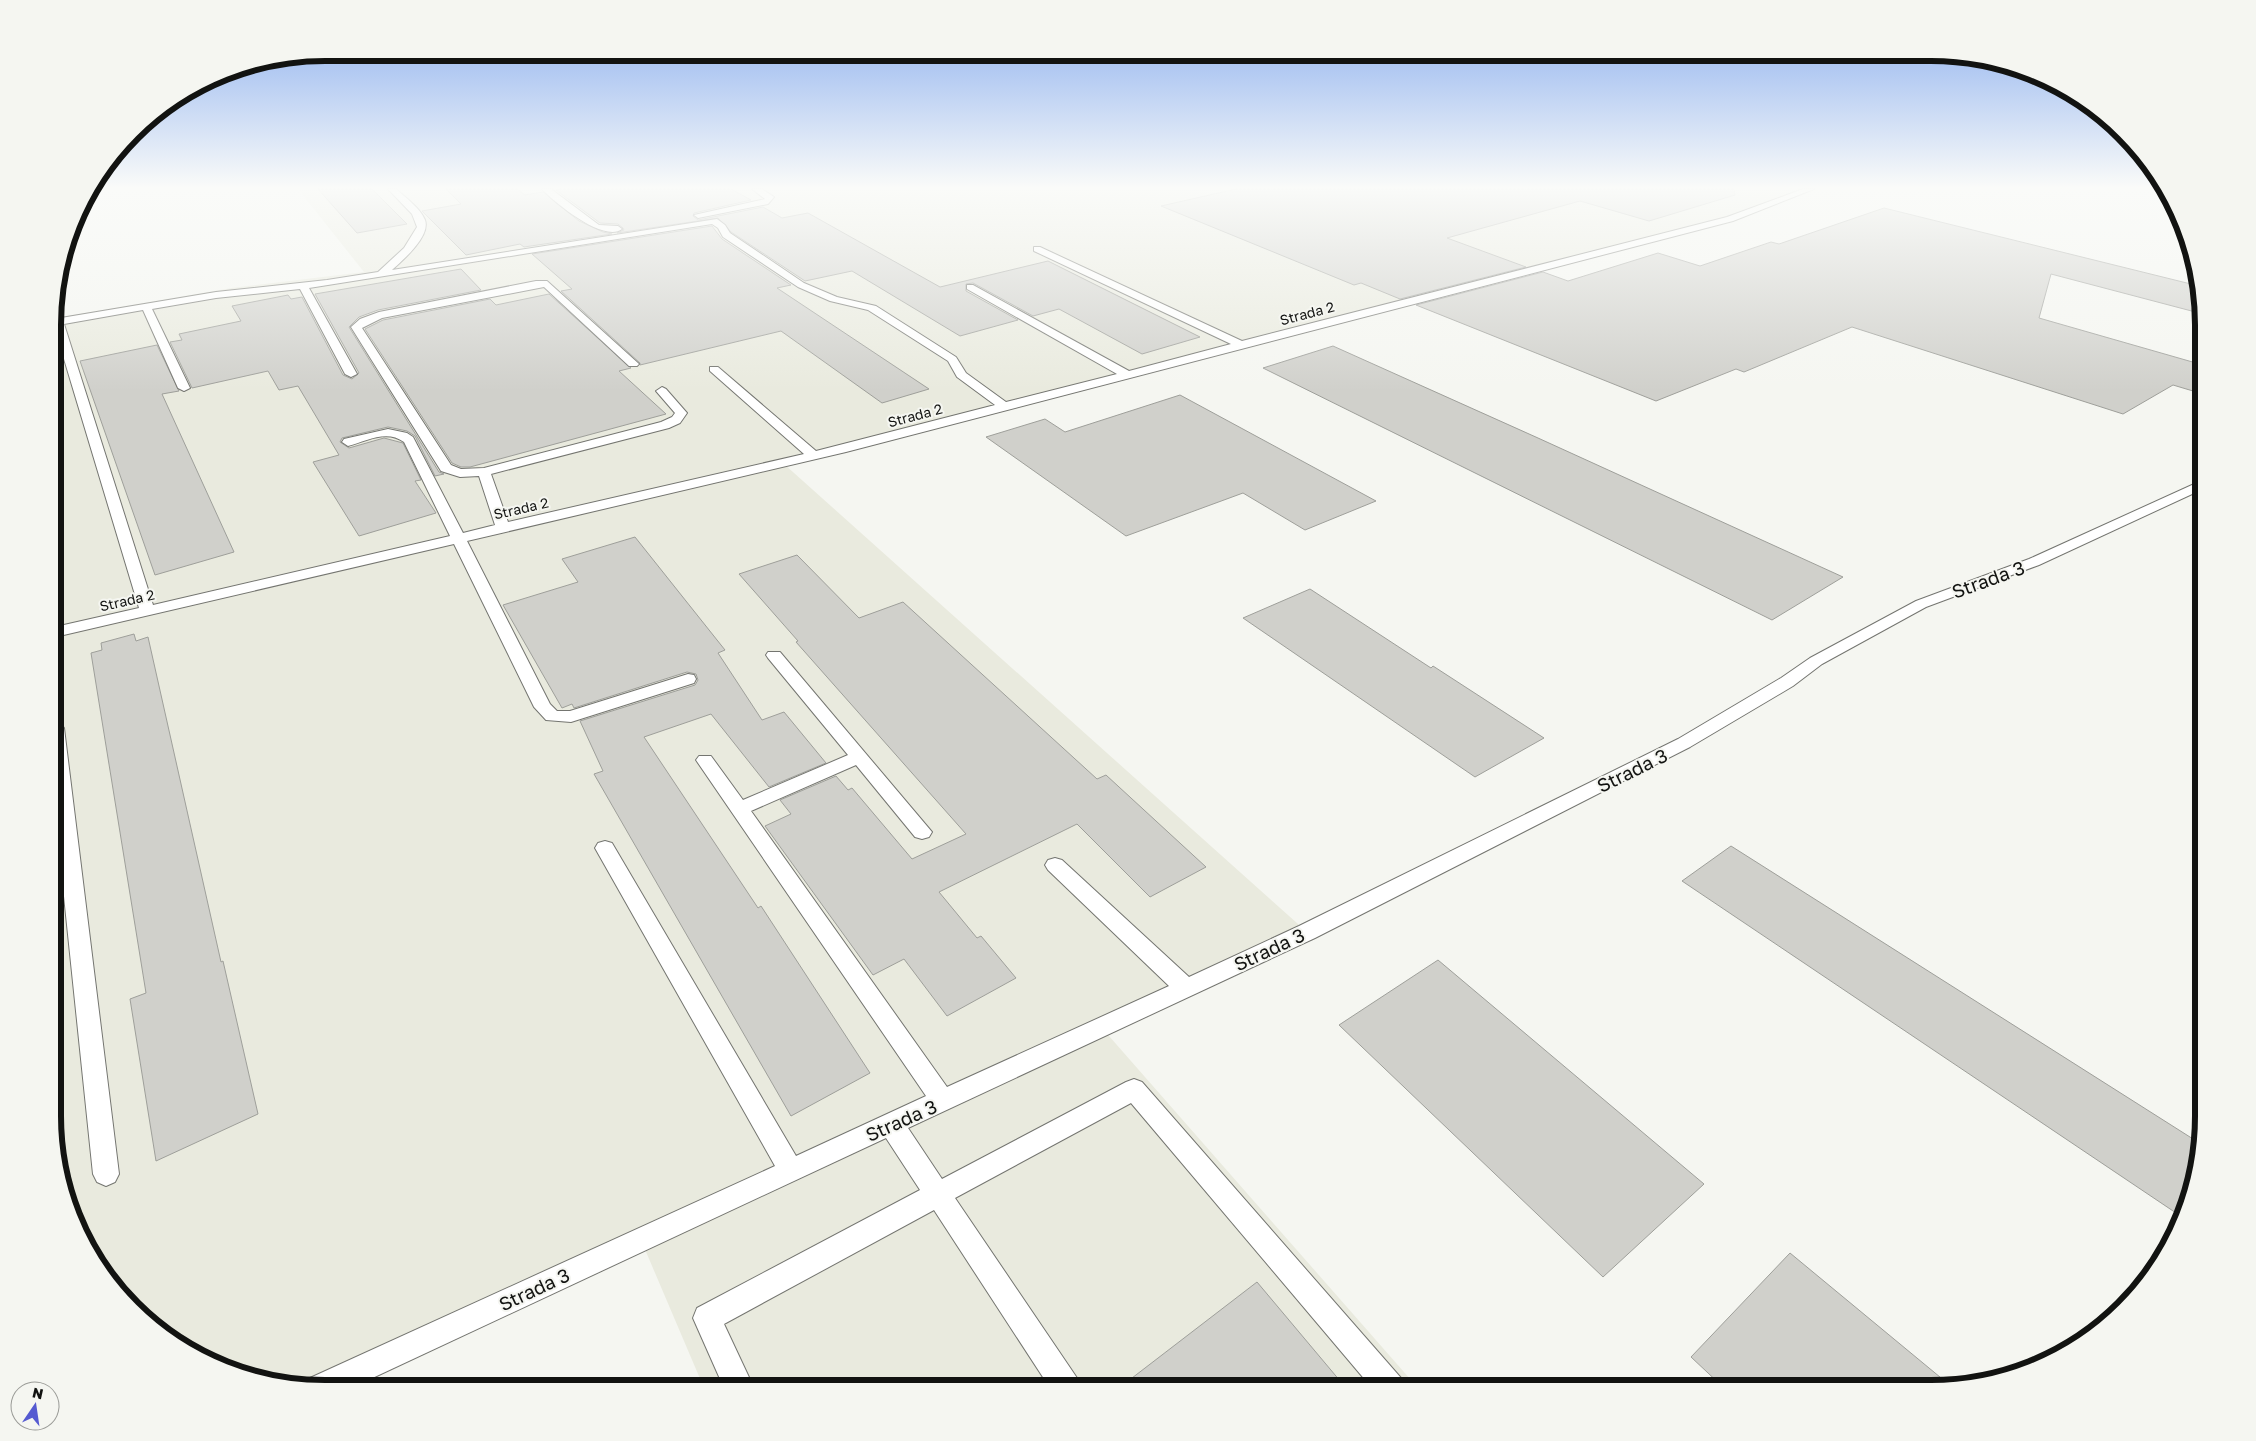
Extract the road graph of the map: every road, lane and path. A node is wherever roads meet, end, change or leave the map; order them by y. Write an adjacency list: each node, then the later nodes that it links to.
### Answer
1 (400, 256): 6 (lane)
2 (496, 256): 6 (lane)
3 (758, 256): 19 (lane)
4 (1052, 256): 12 (lane)
5 (1580, 256): 12 (lane, Strada 2)
6 (380, 275): 7 (lane)
7 (303, 286): 9 (lane); 15 (lane)
8 (970, 287): 16 (lane)
9 (146, 306): 10 (lane); 17 (lane)
10 (61, 321)
11 (61, 338): 26 (lane)
12 (1242, 345): 16 (lane, Strada 2)
13 (633, 364): 22 (lane)
14 (714, 370): 21 (lane)
15 (351, 374)
16 (1128, 376): 19 (lane, Strada 2)
17 (184, 388)
18 (662, 392): 22 (lane)
19 (1005, 407): 21 (lane, Strada 2)
20 (348, 442): 25 (lane)
21 (814, 456): 24 (lane, Strada 2)
22 (484, 472): 24 (lane)
23 (2195, 488): 37 (lane, Strada 3)
24 (504, 528): 25 (lane, Strada 2)
25 (459, 538): 26 (lane, Strada 2); 29 (lane)
26 (147, 610): 27 (lane, Strada 2)
27 (61, 631)
28 (774, 654): 30 (lane)
29 (688, 679)
30 (859, 757): 33 (lane); 34 (lane)
31 (705, 760): 33 (lane)
32 (61, 780): 41 (lane)
33 (739, 809): 38 (lane)
34 (922, 832)
35 (605, 848): 40 (lane)
36 (1055, 865): 37 (lane)
37 (1186, 988): 38 (lane, Strada 3)
38 (943, 1101): 39 (lane, Strada 3)
39 (891, 1124): 40 (lane, Strada 3); 42 (lane)
40 (791, 1170): 43 (lane, Strada 3)
41 (106, 1174)
42 (937, 1194): 44 (lane); 45 (lane); 46 (lane)
43 (337, 1380)
44 (735, 1380)
45 (1062, 1380)
46 (1384, 1380)

